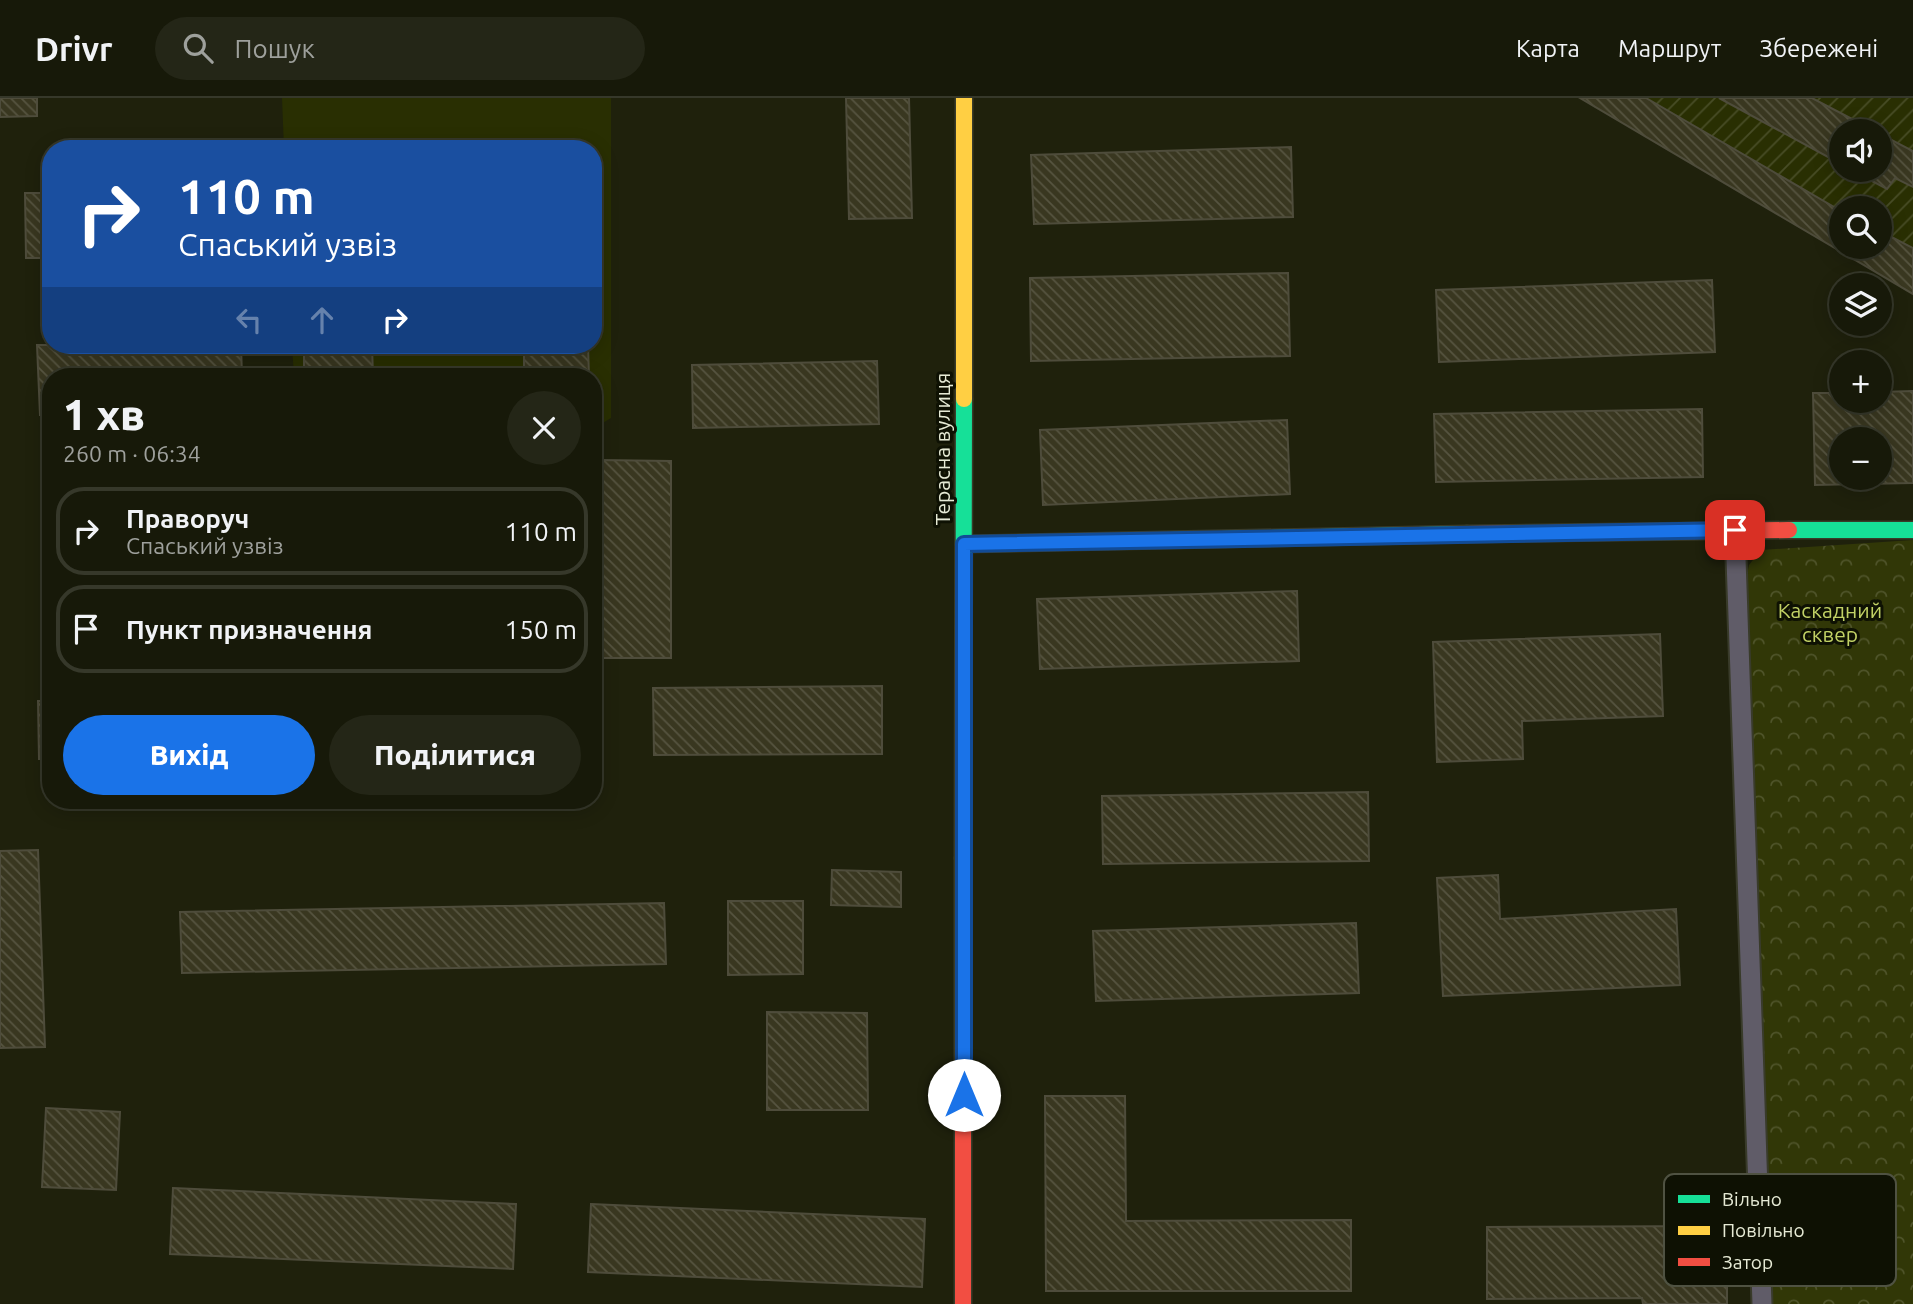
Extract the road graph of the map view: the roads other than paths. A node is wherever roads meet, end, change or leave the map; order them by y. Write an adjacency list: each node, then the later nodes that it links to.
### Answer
1 (964, 98): 4 (street, Терасна вулиця)
2 (1735, 530): 3 (street); 4 (street); 5 (lane)
3 (1913, 530)
4 (964, 544): 7 (street, Терасна вулиця)
5 (1757, 1174)
6 (1761, 1286): 8 (lane)
7 (963, 1304)
8 (1762, 1304)

